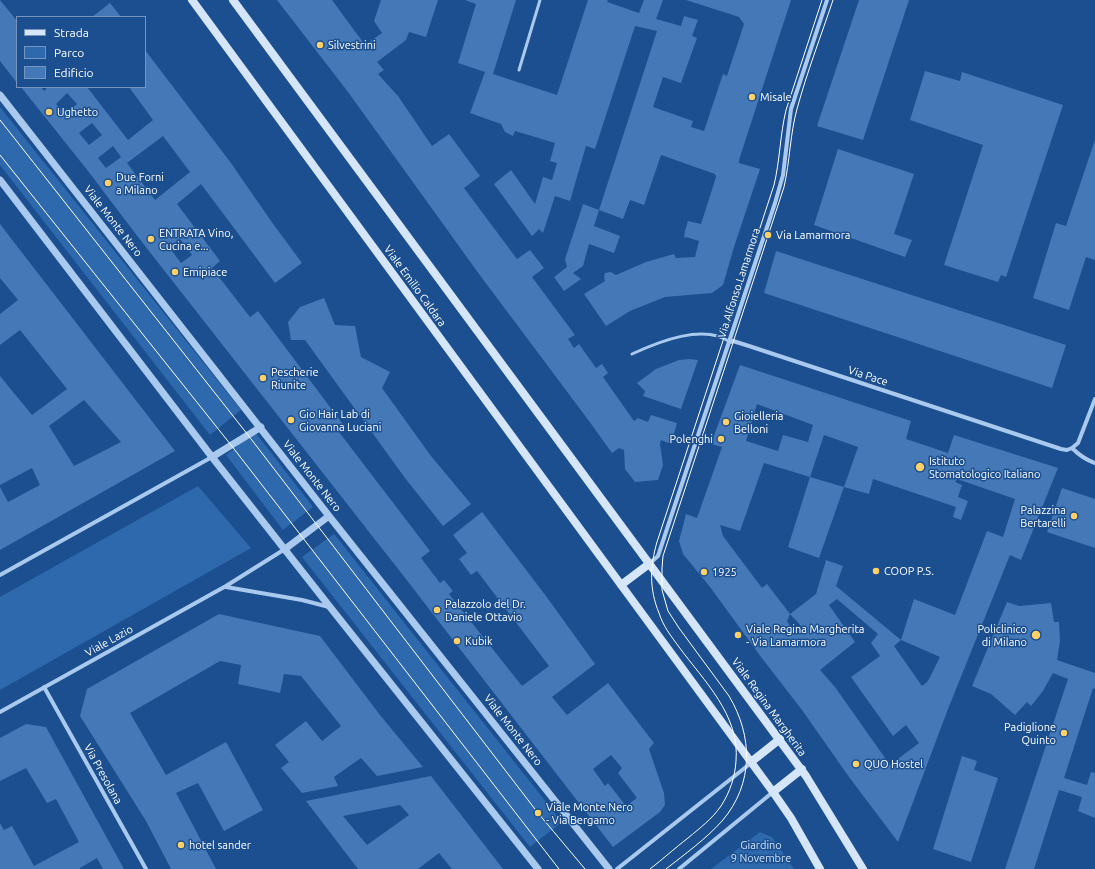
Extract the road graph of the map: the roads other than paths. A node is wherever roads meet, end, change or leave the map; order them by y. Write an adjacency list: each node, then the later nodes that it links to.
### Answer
1 (192, 0): 19 (main road, Viale Emilio Caldara)
2 (233, 0): 17 (main road)
3 (540, 0): 5 (lane)
4 (827, 0): 8 (street, Via Alfonso Lamarmora)
5 (519, 70)
6 (0, 95): 11 (street, Viale Monte Nero)
7 (0, 180): 13 (street)
8 (730, 342): 9 (lane, Via Pace); 12 (street, Via Pace); 17 (street, Via Alfonso Lamarmora)
9 (632, 354)
10 (1095, 399): 12 (street)
11 (260, 427): 13 (street); 15 (street, Viale Monte Nero)
12 (1072, 448): 14 (street)
13 (212, 457): 16 (street); 18 (street)
14 (1095, 463)
15 (329, 516): 16 (street); 30 (street, Viale Monte Nero)
16 (285, 549): 20 (street, Viale Lazio); 21 (street)
17 (649, 564): 19 (main road); 24 (main road, Viale Regina Margherita)
18 (0, 575)
19 (621, 584): 25 (main road)
20 (226, 586): 21 (street); 22 (street, Viale Lazio)
21 (330, 608): 29 (street)
22 (44, 688): 23 (street, Viale Lazio); 28 (street, Via Presolana)
23 (0, 712)
24 (780, 739): 25 (main road); 26 (main road, Viale Regina Margherita)
25 (751, 762): 27 (main road); 31 (street)
26 (802, 769): 27 (main road); 34 (main road, Viale Regina Margherita)
27 (773, 792): 32 (street); 33 (main road)
28 (146, 869)
29 (538, 869)
30 (609, 869)
31 (617, 869)
32 (679, 869)
33 (820, 869)
34 (863, 869)

